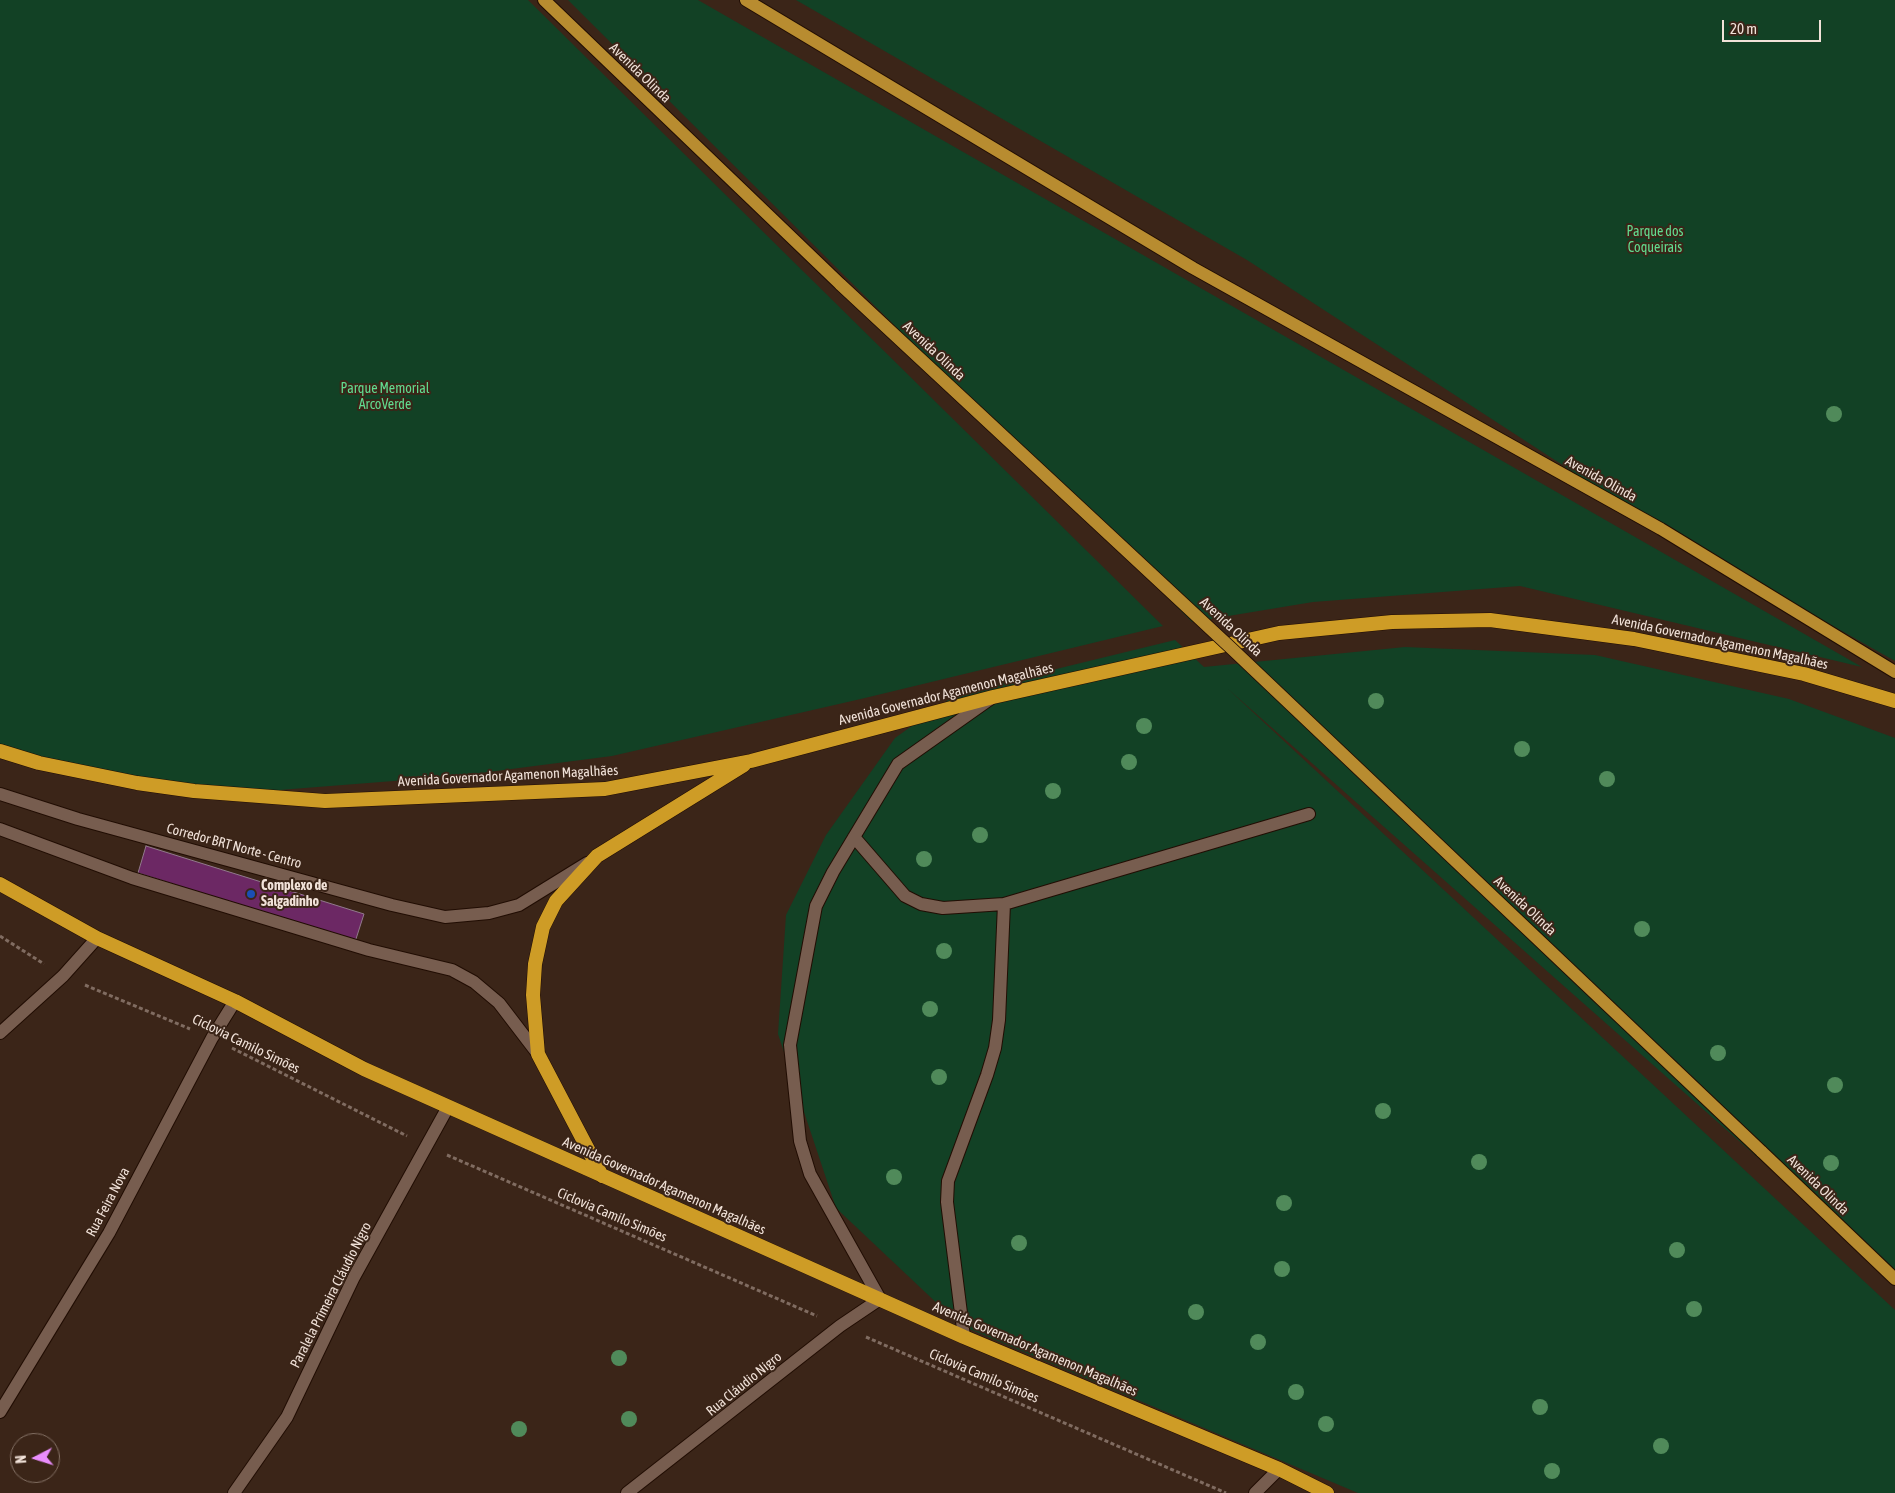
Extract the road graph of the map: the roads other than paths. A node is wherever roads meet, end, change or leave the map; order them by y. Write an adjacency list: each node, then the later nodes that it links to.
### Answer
1 (544, 0): 21 (main road, Avenida Olinda, bridge)
2 (746, 0): 3 (main road, Avenida Olinda)
3 (1895, 672)
4 (993, 697): 5 (highway, Avenida Governador Agamenon Magalhães); 7 (highway, Avenida Governador Agamenon Magalhães); 11 (street)
5 (1895, 701)
6 (0, 751): 7 (highway, Avenida Governador Agamenon Magalhães)
7 (751, 761): 12 (highway)
8 (0, 794): 12 (street, Corredor BRT Norte - Centro)
9 (1309, 814): 14 (street)
10 (0, 830): 18 (street)
11 (854, 837): 14 (street); 22 (street)
12 (597, 856): 18 (highway)
13 (0, 884): 15 (highway, Avenida Governador Agamenon Magalhães)
14 (1004, 904): 23 (street)
15 (97, 938): 16 (highway, Avenida Governador Agamenon Magalhães); 17 (street)
16 (234, 1001): 19 (highway, Avenida Governador Agamenon Magalhães); 24 (street, Rua Feira Nova)
17 (0, 1033)
18 (538, 1054): 20 (highway)
19 (448, 1107): 20 (highway, Avenida Governador Agamenon Magalhães); 26 (street, Paralela Primeira Cláudio Nigro)
20 (602, 1176): 22 (highway, Avenida Governador Agamenon Magalhães)
21 (1895, 1279)
22 (880, 1300): 23 (highway, Avenida Governador Agamenon Magalhães); 27 (street, Rua Cláudio Nigro)
23 (964, 1337): 25 (highway, Avenida Governador Agamenon Magalhães)
24 (0, 1412)
25 (1278, 1470): 28 (street); 29 (highway, Avenida Governador Agamenon Magalhães)
26 (234, 1493)
27 (628, 1493)
28 (1255, 1493)
29 (1327, 1493)

